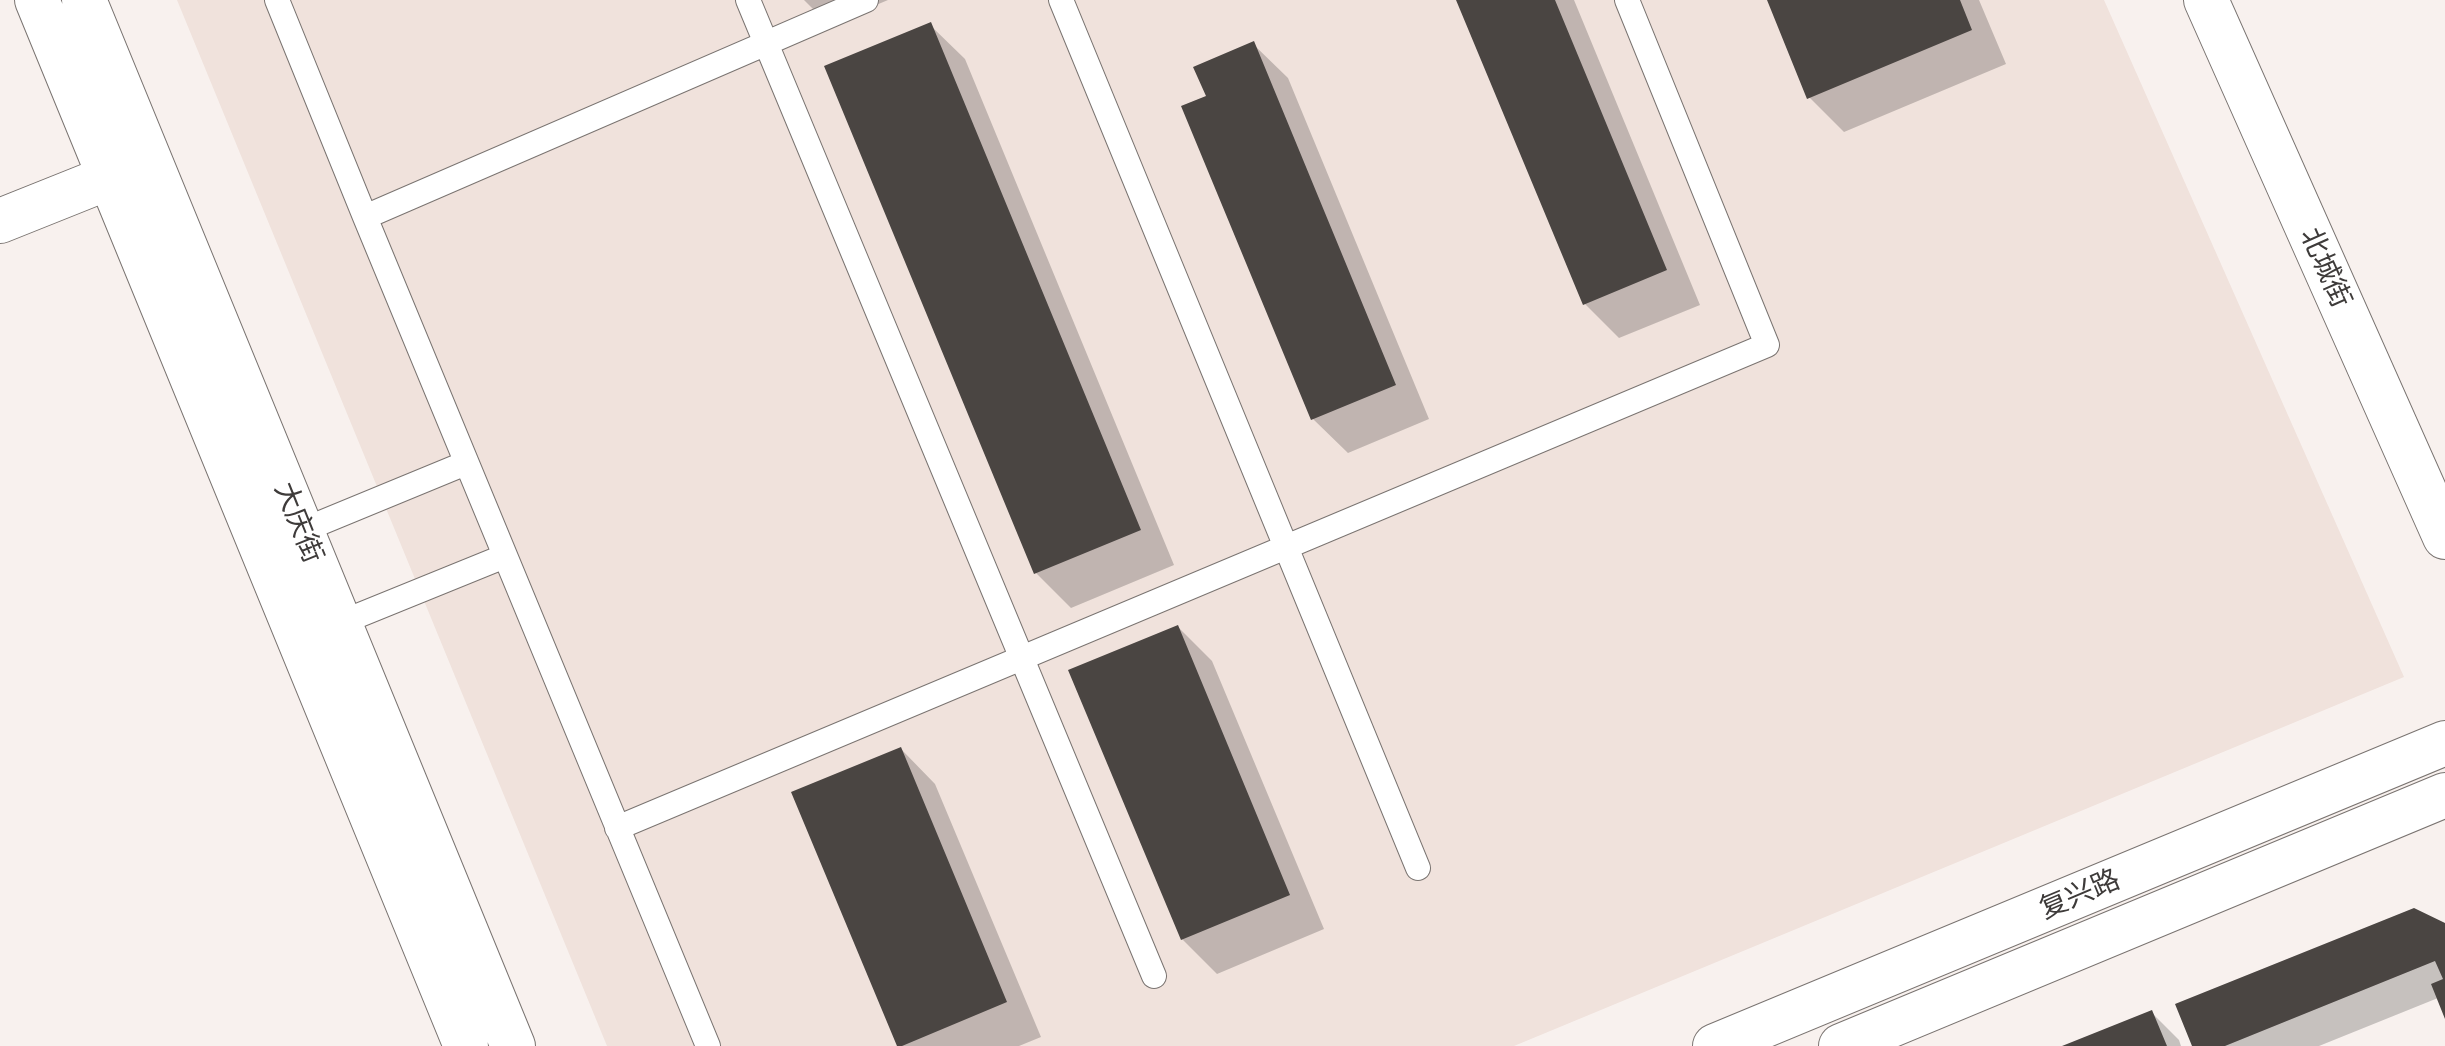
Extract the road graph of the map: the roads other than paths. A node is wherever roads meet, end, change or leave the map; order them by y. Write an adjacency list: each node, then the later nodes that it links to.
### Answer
1 (37, 0): 10 (street, 大庆街)
2 (84, 0): 14 (street, 大庆街)
3 (277, 0): 11 (lane)
4 (748, 0): 9 (lane)
5 (866, 0): 9 (lane)
6 (1061, 0): 16 (lane)
7 (1627, 0): 16 (lane)
8 (2206, 0): 15 (street, 北城街)
9 (767, 43): 11 (lane); 19 (lane)
10 (110, 177): 12 (street); 25 (street, 大庆街)
11 (365, 217): 13 (lane)
12 (0, 221)
13 (466, 463): 14 (lane); 17 (lane)
14 (301, 531): 18 (street, 大庆街)
15 (2445, 537)
16 (1285, 546): 19 (lane); 23 (lane)
17 (505, 556): 18 (lane); 22 (lane)
18 (340, 623): 26 (street, 大庆街)
19 (1021, 657): 22 (lane); 24 (lane)
20 (2445, 743): 28 (street, 复兴路)
21 (2445, 795): 29 (street, 复兴路)
22 (617, 828): 27 (lane)
23 (1418, 868)
24 (1154, 976)
25 (466, 1046)
26 (513, 1046)
27 (708, 1046)
28 (1715, 1046)
29 (1841, 1046)

